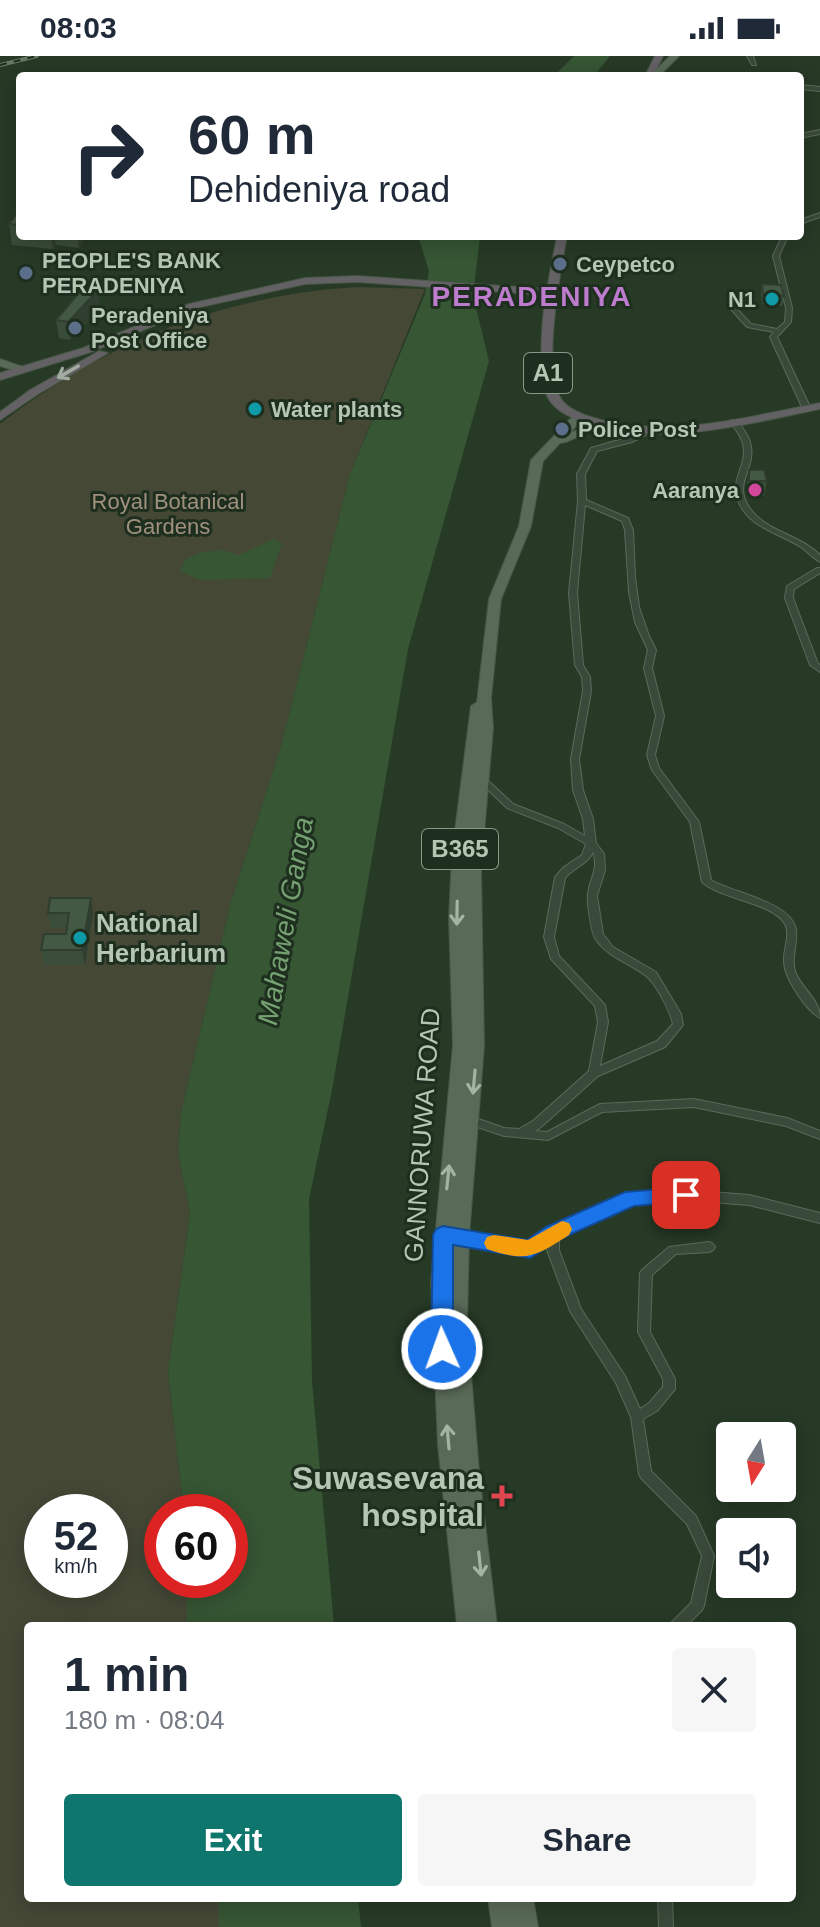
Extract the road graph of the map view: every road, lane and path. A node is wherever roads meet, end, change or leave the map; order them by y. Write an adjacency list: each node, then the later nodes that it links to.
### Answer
1 (675, 56): 4 (main road)
2 (750, 56): 3 (street)
3 (754, 64)
4 (656, 72)
5 (561, 240): 8 (highway)
6 (783, 240): 10 (street)
7 (408, 283): 8 (highway); 12 (highway); 14 (highway, one-way to 14)
8 (551, 292): 19 (highway, A1)
9 (732, 307): 10 (street)
10 (779, 331): 17 (street)
11 (0, 362): 12 (main road)
12 (22, 370): 13 (highway); 14 (highway)
13 (0, 377)
14 (30, 395): 15 (highway); 18 (highway)
15 (0, 402)
16 (820, 406): 17 (highway, A1)
17 (806, 407): 20 (highway, A1)
18 (0, 417)
19 (577, 418): 21 (highway, A1); 23 (main road, GANNORUWA ROAD / B365)
20 (734, 422): 22 (highway, A1); 25 (street)
21 (600, 424): 22 (highway, A1); 23 (main road)
22 (648, 430): 24 (street)
23 (553, 443): 28 (main road, GANNORUWA ROAD / B365)
24 (582, 501): 30 (street); 32 (street)
25 (820, 560)
26 (820, 570): 27 (street)
27 (817, 667)
28 (484, 698): 29 (main road, GANNORUWA ROAD / B365); 31 (main road, GANNORUWA ROAD / B365, one-way to 31)
29 (481, 779): 30 (street); 31 (main road, GANNORUWA ROAD / B365)
30 (591, 843): 33 (street); 33 (street)
31 (467, 1004): 34 (main road, GANNORUWA ROAD / B365, one-way to 34); 39 (main road, GANNORUWA ROAD / B365, one-way to 31)
32 (820, 1014)
33 (594, 1073): 35 (street)
34 (470, 1120): 35 (street); 39 (main road, GANNORUWA ROAD / B365)
35 (520, 1134): 36 (street)
36 (820, 1135)
37 (820, 1218): 38 (street)
38 (553, 1233): 39 (street); 41 (street)
39 (452, 1236): 42 (main road, GANNORUWA ROAD / B365, one-way to 39); 43 (main road, GANNORUWA ROAD / B365, one-way to 43)
40 (709, 1247): 41 (street)
41 (637, 1417): 44 (street)
42 (467, 1622)
43 (487, 1622)
44 (681, 1622)
45 (501, 1902): 48 (main road)
46 (522, 1902): 49 (main road)
47 (665, 1902): 50 (street)
48 (504, 1927)
49 (526, 1927)
50 (666, 1927)

